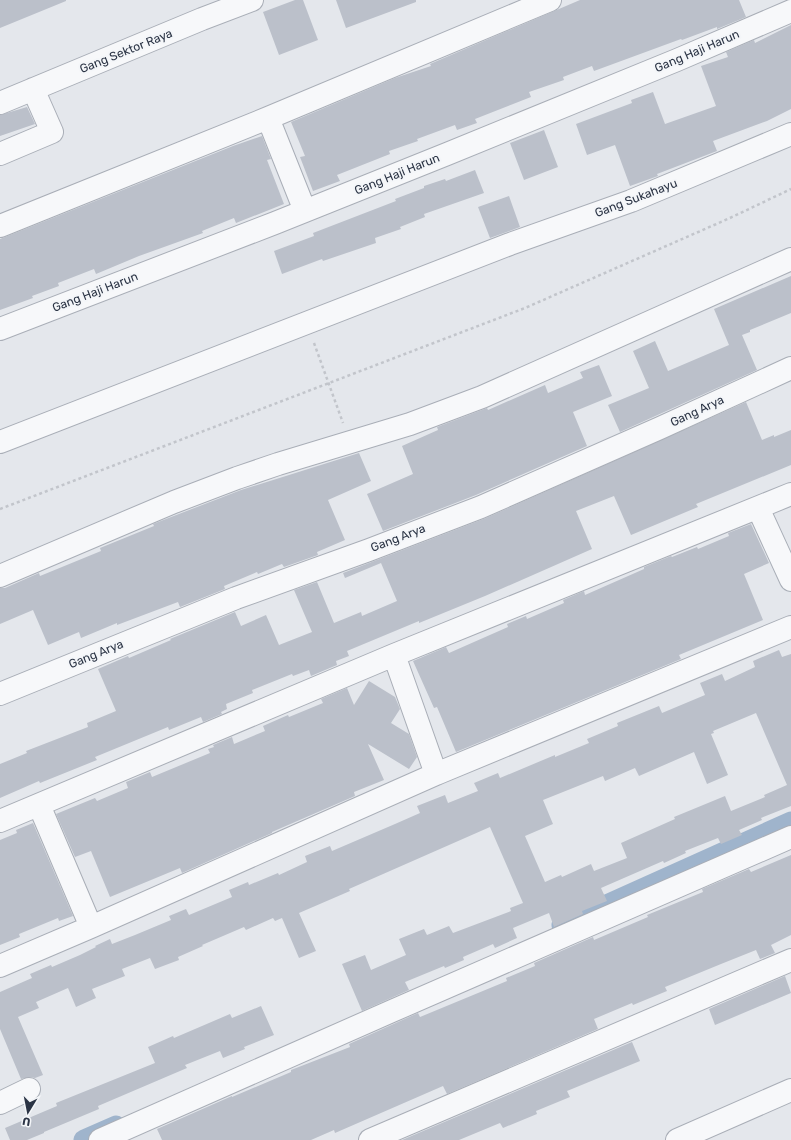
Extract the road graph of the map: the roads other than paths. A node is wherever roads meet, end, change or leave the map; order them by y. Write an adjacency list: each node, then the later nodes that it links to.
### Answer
1 (252, 0): 4 (street, Gang Sektor Raya)
2 (550, 0): 6 (street)
3 (791, 11): 9 (street, Gang Haji Harun)
4 (33, 89): 5 (street, Gang Sektor Raya); 8 (street)
5 (0, 102)
6 (268, 118): 9 (street); 10 (street)
7 (791, 134): 14 (street, Gang Sukahayu)
8 (0, 154)
9 (305, 210): 12 (street, Gang Haji Harun)
10 (0, 226)
11 (791, 259): 17 (street)
12 (0, 329)
13 (791, 368): 21 (street, Gang Arya)
14 (0, 442)
15 (791, 494): 16 (street)
16 (758, 508): 18 (street); 20 (street)
17 (0, 576)
18 (791, 580)
19 (791, 627): 22 (street)
20 (394, 655): 22 (street); 23 (street)
21 (0, 694)
22 (436, 774): 26 (street)
23 (39, 805): 24 (street); 26 (street)
24 (0, 821)
25 (791, 837): 32 (street)
26 (91, 927): 28 (street)
27 (791, 960): 33 (street)
28 (0, 966)
29 (29, 1089): 31 (street)
30 (791, 1090): 34 (street)
31 (0, 1103)
32 (100, 1140)
33 (370, 1140)
34 (677, 1140)

